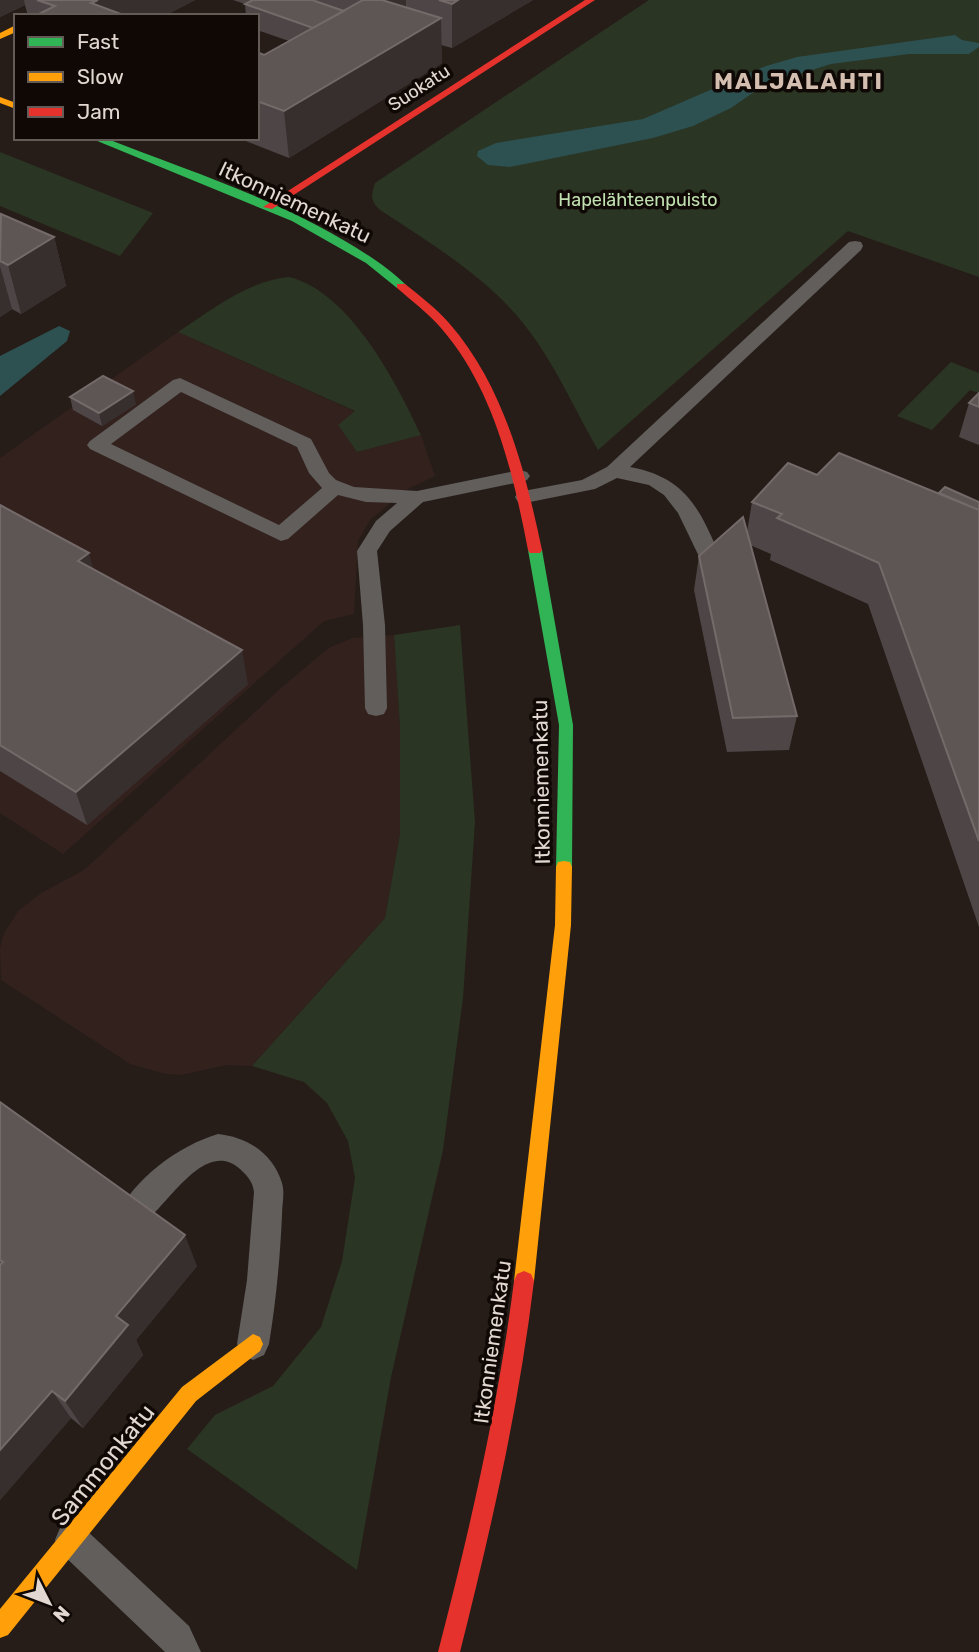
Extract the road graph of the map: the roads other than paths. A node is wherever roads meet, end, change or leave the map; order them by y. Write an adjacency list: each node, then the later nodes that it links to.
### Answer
1 (591, 0): 3 (main road, Suokatu)
2 (100, 140): 3 (main road, Itkonniemenkatu)
3 (268, 207): 6 (main road, Itkonniemenkatu)
4 (855, 246): 5 (lane)
5 (614, 471): 6 (lane); 9 (lane)
6 (523, 486): 8 (lane); 16 (main road, Itkonniemenkatu)
7 (335, 487): 7 (lane); 8 (lane)
8 (417, 497): 10 (lane)
9 (715, 570)
10 (376, 708)
11 (131, 1218): 12 (lane)
12 (253, 1344): 13 (main road, Sammonkatu)
13 (72, 1541): 14 (main road, Sammonkatu); 15 (lane)
14 (0, 1627)
15 (183, 1652)
16 (449, 1652)

